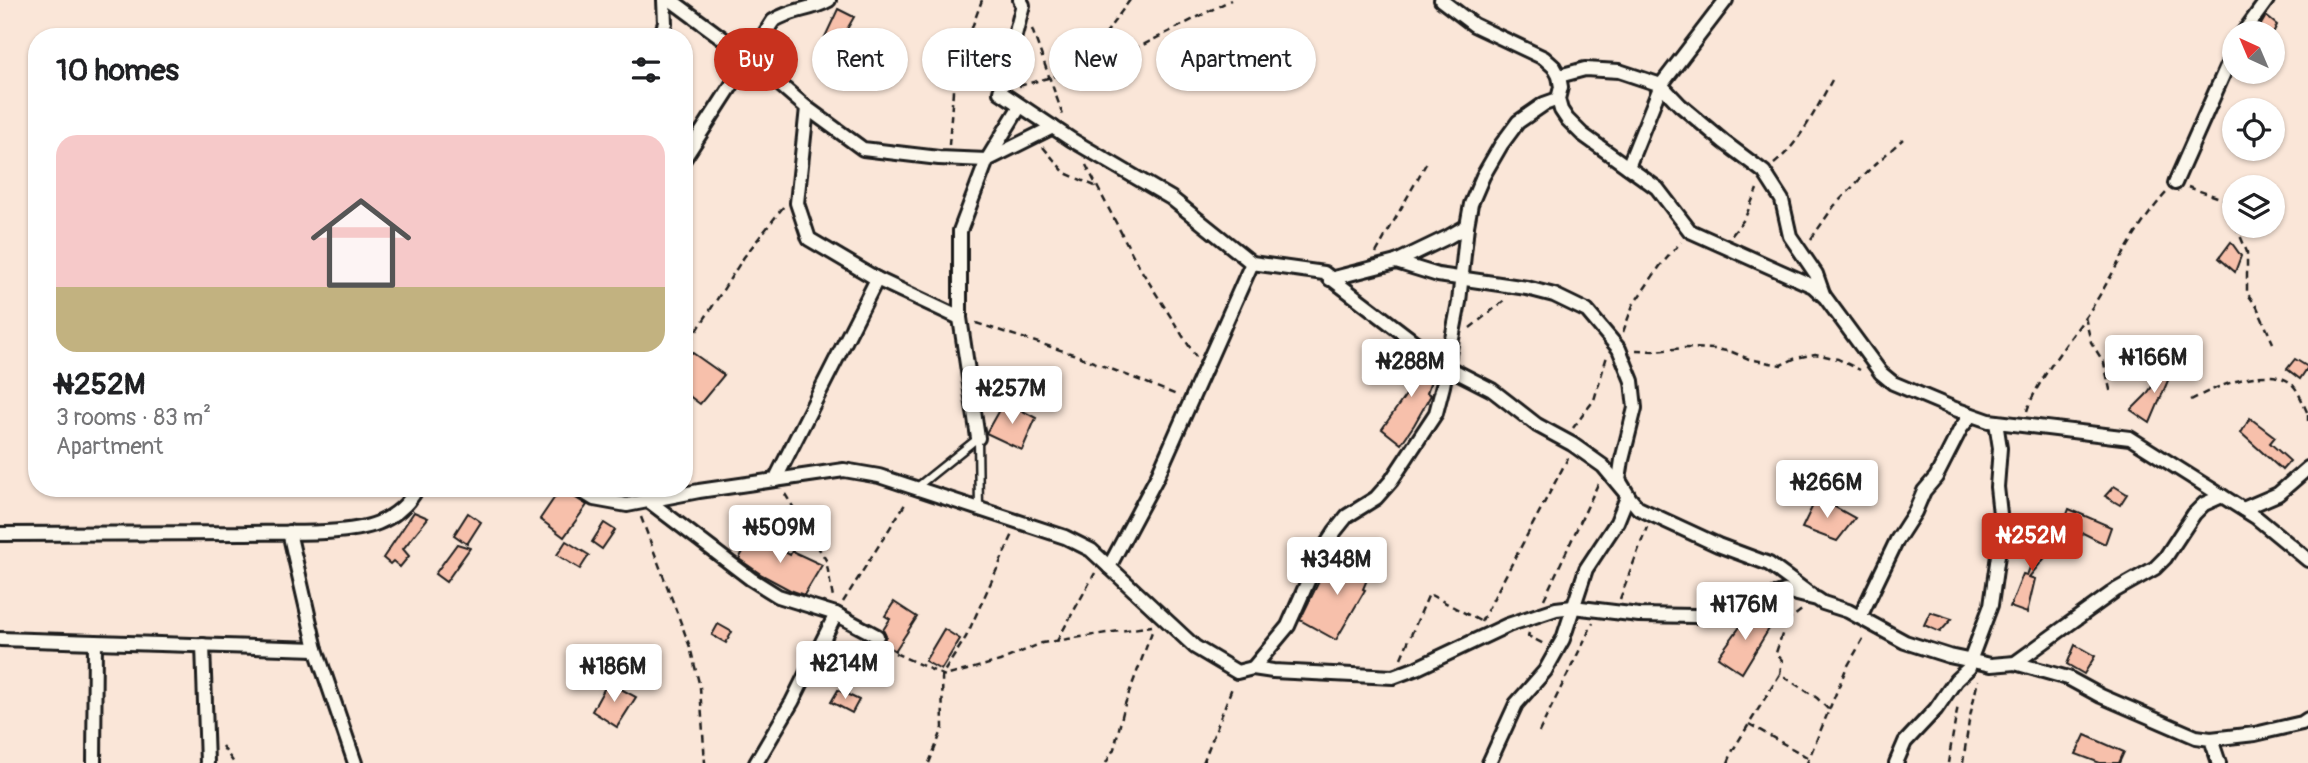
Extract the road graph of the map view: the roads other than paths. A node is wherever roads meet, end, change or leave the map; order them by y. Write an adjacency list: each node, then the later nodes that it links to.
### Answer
1 (664, 0): 9 (street)
2 (671, 0): 11 (street)
3 (829, 0): 10 (street)
4 (1020, 0): 18 (street)
5 (1441, 0): 12 (street)
6 (1726, 0): 14 (street)
7 (2267, 0): 8 (street)
8 (2252, 21)
9 (663, 28)
10 (768, 28)
11 (714, 32)
12 (1559, 76): 14 (street); 17 (street)
13 (2222, 77): 24 (street)
14 (1661, 85): 23 (street); 31 (street)
15 (727, 91): 21 (street)
16 (787, 91): 19 (street)
17 (1558, 99): 23 (street); 25 (street)
18 (1020, 106): 20 (street); 22 (street)
19 (807, 108): 22 (street); 29 (street)
20 (1053, 127): 22 (street); 27 (street)
21 (693, 145)
22 (987, 160): 32 (street)
23 (1628, 167): 31 (street)
24 (2175, 183)
25 (1466, 226): 26 (street); 28 (street)
26 (1396, 261): 28 (street); 30 (street)
27 (1252, 263): 30 (street); 52 (street)
28 (1462, 278): 33 (street); 41 (street)
29 (877, 279): 32 (street); 38 (street)
30 (1330, 279): 33 (street)
31 (1825, 297): 34 (street)
32 (960, 318): 36 (street)
33 (1447, 367): 41 (street); 64 (street)
34 (1971, 415): 35 (street); 56 (street)
35 (1996, 422): 42 (street); 62 (street)
36 (978, 438): 39 (lane); 47 (lane)
37 (2308, 468): 48 (street)
38 (775, 480): 39 (street); 40 (street)
39 (916, 488): 47 (street)
40 (693, 492)
41 (1628, 495): 53 (street); 54 (street)
42 (2222, 496): 48 (street); 63 (street)
43 (412, 497): 49 (street)
44 (591, 497): 46 (street)
45 (672, 497): 46 (street)
46 (650, 502): 55 (street)
47 (979, 509): 52 (street)
48 (2243, 509): 51 (street)
49 (289, 532): 50 (street); 61 (street)
50 (0, 534)
51 (2308, 559)
52 (1105, 564): 64 (street)
53 (1787, 585): 54 (street); 56 (street)
54 (1573, 607): 64 (street); 71 (street)
55 (836, 614): 57 (street); 70 (street)
56 (1860, 617): 62 (street)
57 (875, 634)
58 (0, 639): 59 (street)
59 (95, 642): 60 (street); 67 (street)
60 (203, 645): 61 (street); 68 (street)
61 (316, 649): 69 (street)
62 (1976, 662): 63 (street); 72 (street)
63 (2015, 663): 66 (street)
64 (1253, 668)
65 (2308, 719): 66 (street)
66 (2211, 739): 73 (street)
67 (94, 763)
68 (206, 763)
69 (355, 763)
70 (756, 763)
71 (1489, 763)
72 (1896, 763)
73 (2220, 763)

